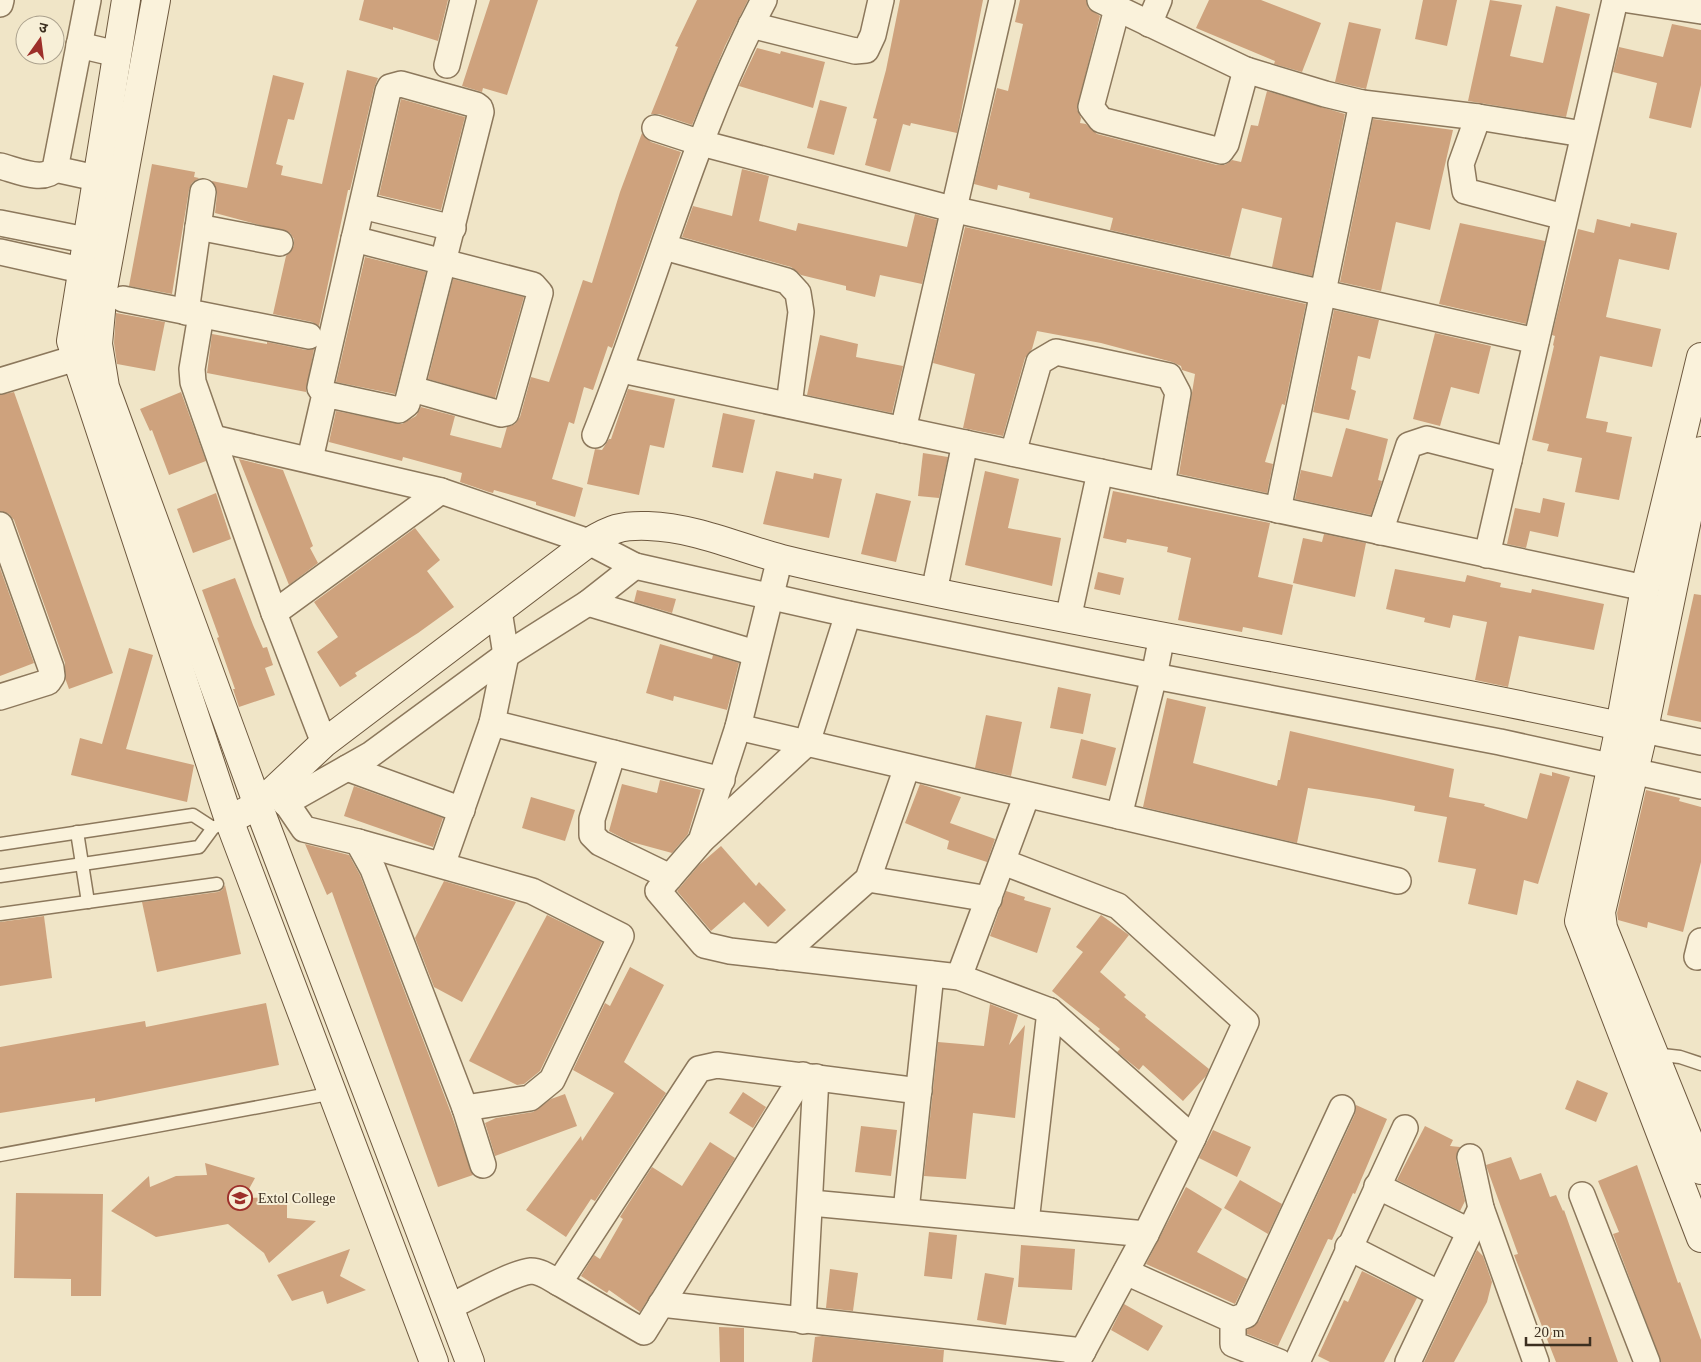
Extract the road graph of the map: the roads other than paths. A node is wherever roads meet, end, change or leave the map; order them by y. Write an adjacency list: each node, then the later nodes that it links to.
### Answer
1 (1, 0): 11 (street)
2 (88, 0): 16 (street)
3 (126, 0): 17 (street)
4 (156, 0): 98 (street)
5 (463, 0): 18 (street)
6 (764, 0): 15 (street)
7 (881, 0): 15 (street)
8 (1002, 0): 30 (street)
9 (1159, 0): 14 (street)
10 (1630, 0): 13 (street); 23 (street)
11 (0, 4)
12 (1108, 4): 14 (street); 19 (street)
13 (1701, 11)
14 (1149, 24): 19 (street)
15 (751, 25): 24 (street)
16 (79, 46): 17 (street); 26 (street)
17 (117, 54): 27 (street)
18 (447, 65)
19 (1246, 70): 20 (street)
20 (1362, 103): 21 (street); 42 (street)
21 (1478, 117): 23 (street); 31 (street)
22 (655, 128): 24 (street)
23 (1583, 134): 31 (street)
24 (701, 143): 30 (street); 38 (street)
25 (0, 166): 26 (street)
26 (55, 169): 27 (street)
27 (96, 178): 36 (street)
28 (203, 192): 33 (street)
29 (362, 206): 34 (street); 34 (street); 35 (street)
30 (952, 209): 42 (street); 54 (street)
31 (1564, 217): 46 (street)
32 (0, 223): 36 (street)
33 (198, 227): 37 (street); 44 (street)
34 (452, 228): 40 (street)
35 (354, 238): 40 (street); 52 (street)
36 (86, 240): 41 (street)
37 (280, 244)
38 (664, 247): 49 (street); 53 (street)
39 (0, 252): 41 (street)
40 (445, 261): 51 (street); 51 (street)
41 (81, 270): 48 (street)
42 (1323, 293): 46 (street); 65 (street)
43 (122, 299): 44 (street)
44 (193, 313): 45 (street); 56 (street)
45 (309, 336)
46 (1536, 341): 61 (street)
47 (1701, 357): 72 (street)
48 (76, 358): 50 (street); 101 (street)
49 (622, 370): 53 (street); 55 (street)
50 (0, 381)
51 (412, 389): 52 (street)
52 (325, 394): 60 (street)
53 (788, 405): 54 (street)
54 (903, 430): 57 (street)
55 (595, 434)
56 (213, 438): 60 (street); 77 (street)
57 (965, 443): 59 (street); 73 (street)
58 (1701, 451): 87 (street)
59 (1013, 453): 62 (street); 63 (street)
60 (310, 458): 64 (street)
61 (1509, 460): 67 (street); 69 (street)
62 (1100, 472): 63 (street); 79 (street)
63 (1162, 485): 65 (street)
64 (441, 491): 68 (street); 77 (street)
65 (1278, 510): 67 (street)
66 (0, 525): 84 (street)
67 (1380, 532): 69 (street)
68 (589, 542): 70 (street); 71 (street); 76 (street)
69 (1487, 555): 72 (street)
70 (780, 558): 73 (street); 74 (street)
71 (635, 566): 74 (street); 75 (street)
72 (1645, 588): 87 (street)
73 (934, 592): 79 (street)
74 (771, 596): 78 (street); 81 (street)
75 (588, 604): 81 (street); 82 (street)
76 (498, 611): 82 (street); 90 (street)
77 (274, 613): 90 (street)
78 (848, 614): 83 (street); 89 (street)
79 (1068, 620): 80 (street)
80 (1162, 636): 83 (street); 87 (street)
81 (755, 653): 86 (street)
82 (506, 656): 85 (street); 93 (street)
83 (1154, 676): 94 (street); 100 (street)
84 (0, 696)
85 (492, 723): 91 (street); 99 (street)
86 (738, 727): 89 (street); 95 (street)
87 (1632, 727): 88 (street); 94 (street)
88 (1701, 742)
89 (807, 743): 92 (street); 103 (street)
90 (324, 744): 98 (street)
91 (613, 753): 95 (street); 110 (street)
92 (907, 767): 97 (street); 111 (street)
93 (347, 768): 98 (street); 99 (street)
94 (1622, 769): 96 (street); 121 (street); 133 (street)
95 (722, 780): 103 (street)
96 (1701, 786)
97 (1027, 795): 100 (street); 106 (street)
98 (273, 799): 101 (street); 104 (street); 148 (street)
99 (462, 810): 108 (street)
100 (1119, 816): 112 (street)
101 (221, 824): 102 (lane); 107 (lane); 125 (street)
102 (77, 832): 105 (lane); 107 (lane)
103 (701, 841): 110 (street)
104 (358, 842): 108 (street); 126 (street)
105 (0, 844)
106 (1003, 862): 114 (street); 129 (street)
107 (83, 866): 109 (lane); 115 (lane)
108 (442, 866): 126 (street)
109 (0, 876)
110 (670, 877): 117 (street)
111 (868, 879): 114 (street); 117 (street)
112 (1398, 881)
113 (217, 884): 115 (lane)
114 (989, 899): 119 (street)
115 (88, 902): 116 (lane)
116 (0, 914)
117 (780, 957): 118 (street)
118 (931, 974): 119 (street); 124 (street)
119 (959, 977): 120 (street)
120 (1050, 1011): 129 (street); 139 (street)
121 (1654, 1054): 122 (lane); 133 (street)
122 (1701, 1064)
123 (809, 1076): 124 (street); 136 (street); 145 (street); 147 (street)
124 (919, 1091): 138 (street)
125 (334, 1093): 130 (lane); 152 (street)
126 (465, 1108): 132 (street)
127 (1342, 1108): 150 (street)
128 (1405, 1128): 134 (street)
129 (1194, 1138): 141 (street)
130 (0, 1155)
131 (1470, 1157): 137 (street)
132 (483, 1165)
133 (1697, 1174): 142 (street)
134 (1377, 1186): 140 (street); 143 (street)
135 (1582, 1195): 158 (street)
136 (811, 1203): 138 (street); 149 (street)
137 (1480, 1208): 140 (street); 157 (street)
138 (906, 1211): 139 (street)
139 (1026, 1222): 141 (street)
140 (1470, 1231): 146 (street)
141 (1146, 1234): 144 (street)
142 (1701, 1238)
143 (1348, 1247): 146 (street); 155 (street)
144 (1126, 1272): 150 (street); 151 (street)
145 (559, 1283): 147 (street); 148 (street)
146 (1440, 1294): 156 (street)
147 (661, 1304): 149 (street)
148 (449, 1307): 153 (street)
149 (803, 1321): 151 (street)
150 (1232, 1342): 154 (street)
151 (1080, 1356)
152 (434, 1362)
153 (470, 1362)
154 (1279, 1362)
155 (1297, 1362)
156 (1408, 1362)
157 (1536, 1362)
158 (1647, 1362)

